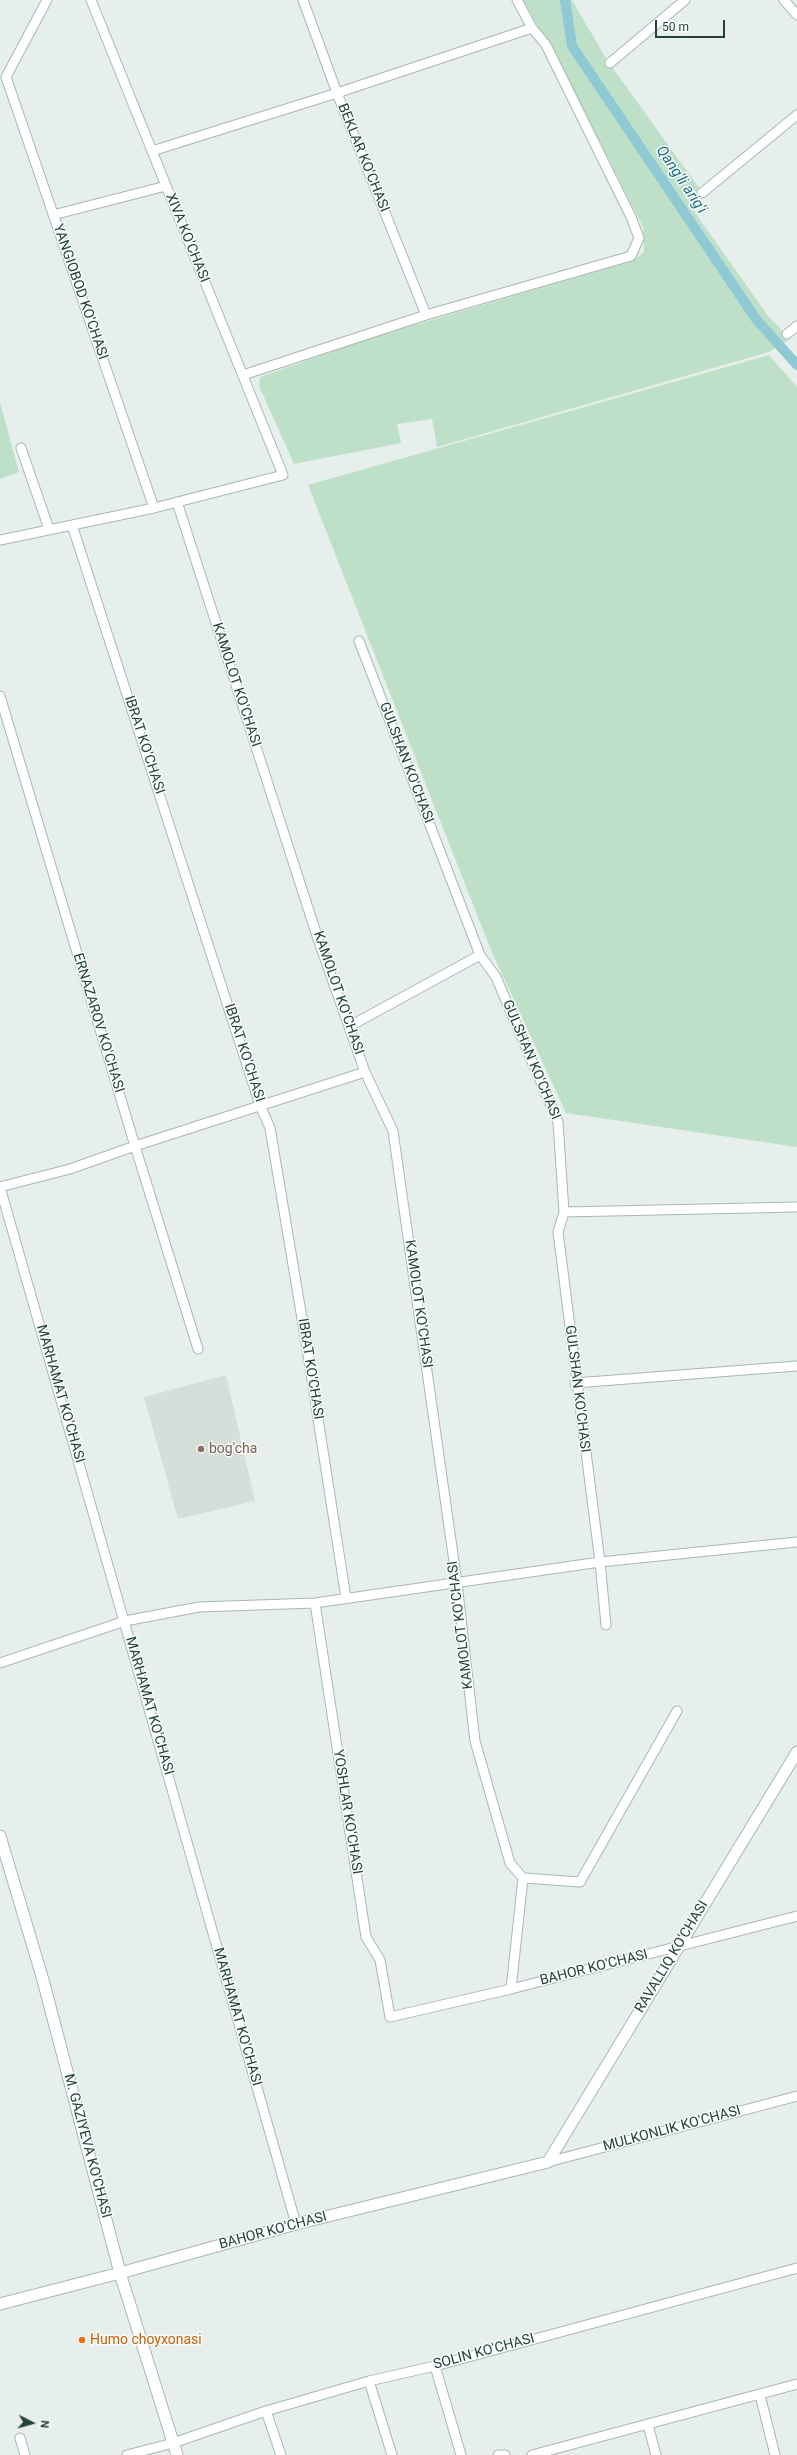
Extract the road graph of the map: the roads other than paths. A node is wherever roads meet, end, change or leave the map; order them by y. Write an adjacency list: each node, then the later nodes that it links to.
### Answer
1 (47, 0): 15 (street, YANGIOBOD KO'CHASI)
2 (91, 0): 12 (street, XIVA KO'CHASI)
3 (303, 0): 10 (street, BEKLAR KO'CHASI)
4 (518, 0): 8 (street)
5 (685, 0): 9 (street)
6 (784, 0): 7 (street)
7 (797, 15)
8 (532, 28): 10 (street); 16 (street)
9 (610, 63)
10 (337, 93): 12 (street); 16 (street, BEKLAR KO'CHASI)
11 (797, 115): 14 (street)
12 (152, 151): 13 (street, XIVA KO'CHASI)
13 (166, 186): 15 (street); 19 (street, XIVA KO'CHASI)
14 (702, 193)
15 (53, 215): 22 (street, YANGIOBOD KO'CHASI)
16 (426, 315): 19 (street)
17 (797, 326): 18 (street)
18 (787, 334)
19 (243, 375): 21 (street, XIVA KO'CHASI)
20 (21, 448): 24 (street)
21 (177, 502): 22 (street); 29 (street, KAMOLOT KO'CHASI)
22 (154, 508): 23 (street)
23 (72, 525): 24 (street); 31 (street, IBRAT KO'CHASI)
24 (49, 529): 25 (street)
25 (0, 540)
26 (359, 642): 28 (street, GULSHAN KO'CHASI)
27 (0, 696): 32 (street, ERNAZAROV KO'CHASI)
28 (480, 955): 29 (street); 35 (street, GULSHAN KO'CHASI)
29 (350, 1026): 30 (street, KAMOLOT KO'CHASI)
30 (366, 1072): 31 (street); 41 (street, KAMOLOT KO'CHASI)
31 (260, 1105): 32 (street); 42 (street, IBRAT KO'CHASI)
32 (135, 1146): 33 (street); 36 (street, ERNAZAROV KO'CHASI)
33 (0, 1187): 44 (street, MARHAMAT KO'CHASI)
34 (797, 1206): 35 (street)
35 (564, 1212): 38 (street, GULSHAN KO'CHASI)
36 (198, 1350)
37 (797, 1366): 38 (street)
38 (575, 1383): 40 (street, GULSHAN KO'CHASI)
39 (797, 1542): 40 (street)
40 (600, 1562): 41 (street); 45 (street, GULSHAN KO'CHASI)
41 (457, 1583): 42 (street); 50 (street, KAMOLOT KO'CHASI)
42 (346, 1598): 43 (street)
43 (315, 1603): 44 (street); 54 (street, YOSHLAR KO'CHASI)
44 (125, 1621): 46 (street); 57 (street, MARHAMAT KO'CHASI)
45 (606, 1625)
46 (0, 1663)
47 (677, 1711): 50 (street)
48 (797, 1752): 52 (street, RAVALLIQ KO'CHASI)
49 (0, 1836): 59 (street, M. GAZIYEVA KO'CHASI)
50 (523, 1878): 53 (street)
51 (797, 1916): 52 (street, BAHOR KO'CHASI)
52 (678, 1947): 53 (street, BAHOR KO'CHASI); 56 (street, RAVALLIQ KO'CHASI)
53 (511, 1989): 54 (street, BAHOR KO'CHASI)
54 (390, 2017)
55 (797, 2096): 56 (street, MULKONLIK KO'CHASI)
56 (548, 2162): 57 (street, BAHOR KO'CHASI)
57 (296, 2224): 59 (street, BAHOR KO'CHASI)
58 (797, 2268): 61 (street, SOLIN KO'CHASI)
59 (120, 2273): 60 (street, BAHOR KO'CHASI); 68 (street, M. GAZIYEVA KO'CHASI)
60 (0, 2304)
61 (435, 2366): 62 (street, SOLIN KO'CHASI); 74 (street)
62 (369, 2381): 65 (street, SOLIN KO'CHASI); 73 (street)
63 (797, 2384): 64 (street)
64 (760, 2394): 66 (street); 79 (street)
65 (266, 2411): 68 (street, SOLIN KO'CHASI); 72 (street)
66 (648, 2425): 77 (street); 78 (street)
67 (20, 2438): 69 (street)
68 (173, 2443): 70 (street, SOLIN KO'CHASI); 71 (street, M. GAZIYEVA KO'CHASI)
69 (25, 2455)
70 (127, 2455)
71 (177, 2455)
72 (281, 2455)
73 (392, 2455)
74 (461, 2455)
75 (498, 2455): 76 (street)
76 (505, 2455)
77 (532, 2455)
78 (656, 2455)
79 (775, 2455)

